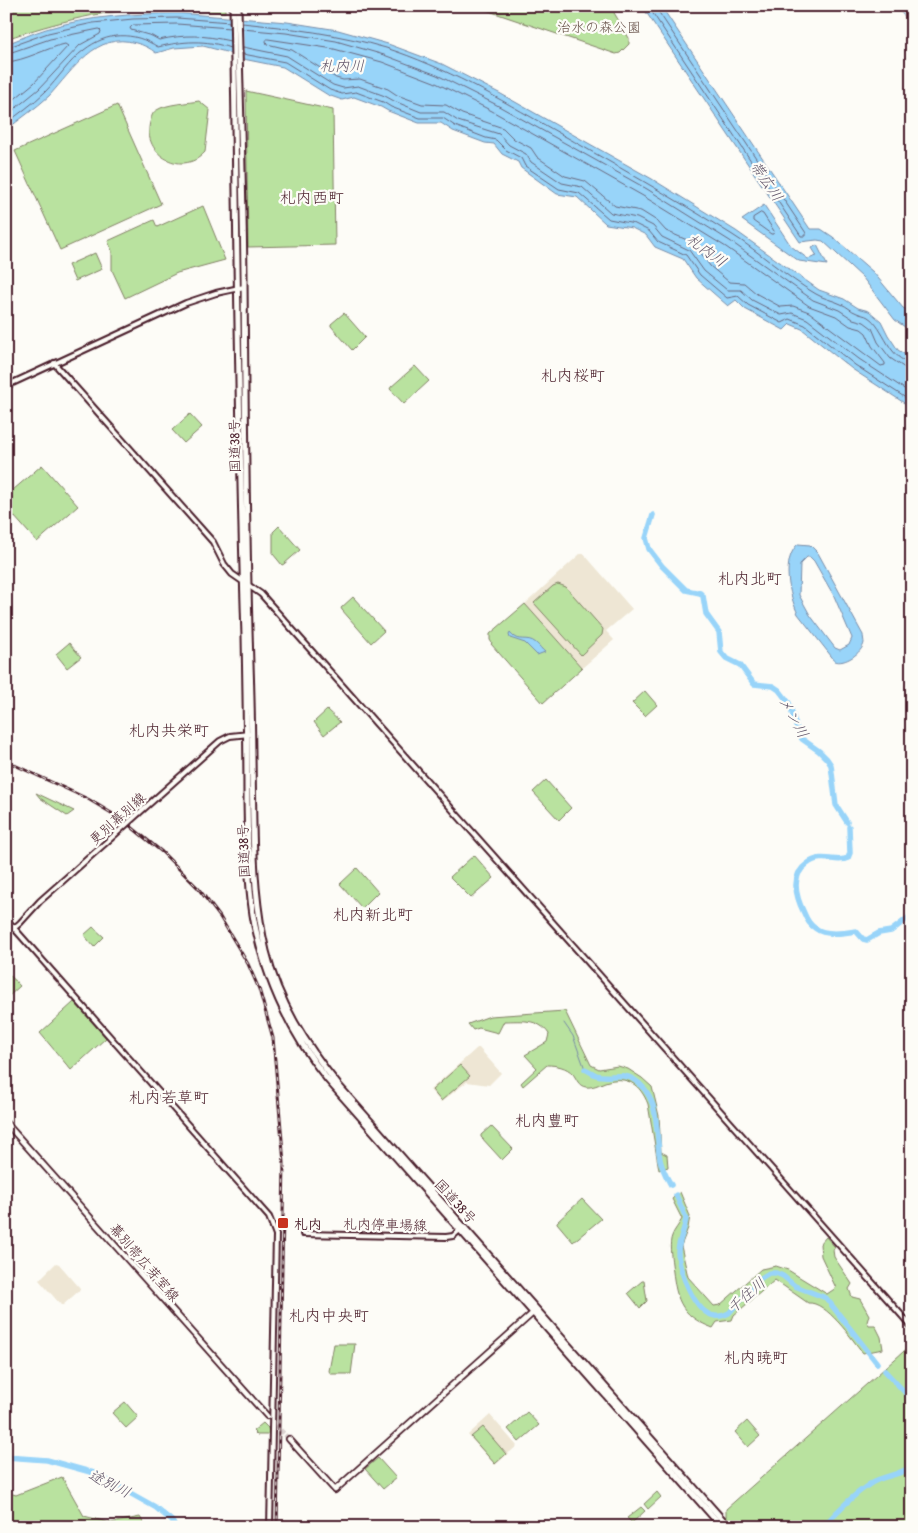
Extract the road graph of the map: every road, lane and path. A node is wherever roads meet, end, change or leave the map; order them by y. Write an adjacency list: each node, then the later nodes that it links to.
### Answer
1 (233, 6): 3 (highway, 国道38号)
2 (238, 6): 3 (highway, 国道38号)
3 (241, 278): 4 (highway, 国道38号)
4 (241, 288): 5 (street); 7 (highway, 国道38号)
5 (54, 363): 6 (street); 7 (street)
6 (6, 386)
7 (244, 582): 8 (highway, 国道38号); 16 (street)
8 (248, 734): 10 (street, 更別幕別線, bridge); 13 (highway, 国道38号)
9 (6, 919): 10 (street)
10 (14, 928): 11 (street, 更別幕別線); 19 (street)
11 (6, 935)
12 (6, 1123): 17 (main road, 幕別帯広芽室線)
13 (462, 1229): 14 (street, 札内停車場線); 15 (highway, 国道38号)
14 (302, 1234)
15 (535, 1311): 18 (main road); 20 (highway, 国道38号); 21 (highway, 国道38号)
16 (912, 1327)
17 (267, 1416)
18 (289, 1439)
19 (270, 1527)
20 (722, 1527)
21 (729, 1527)

